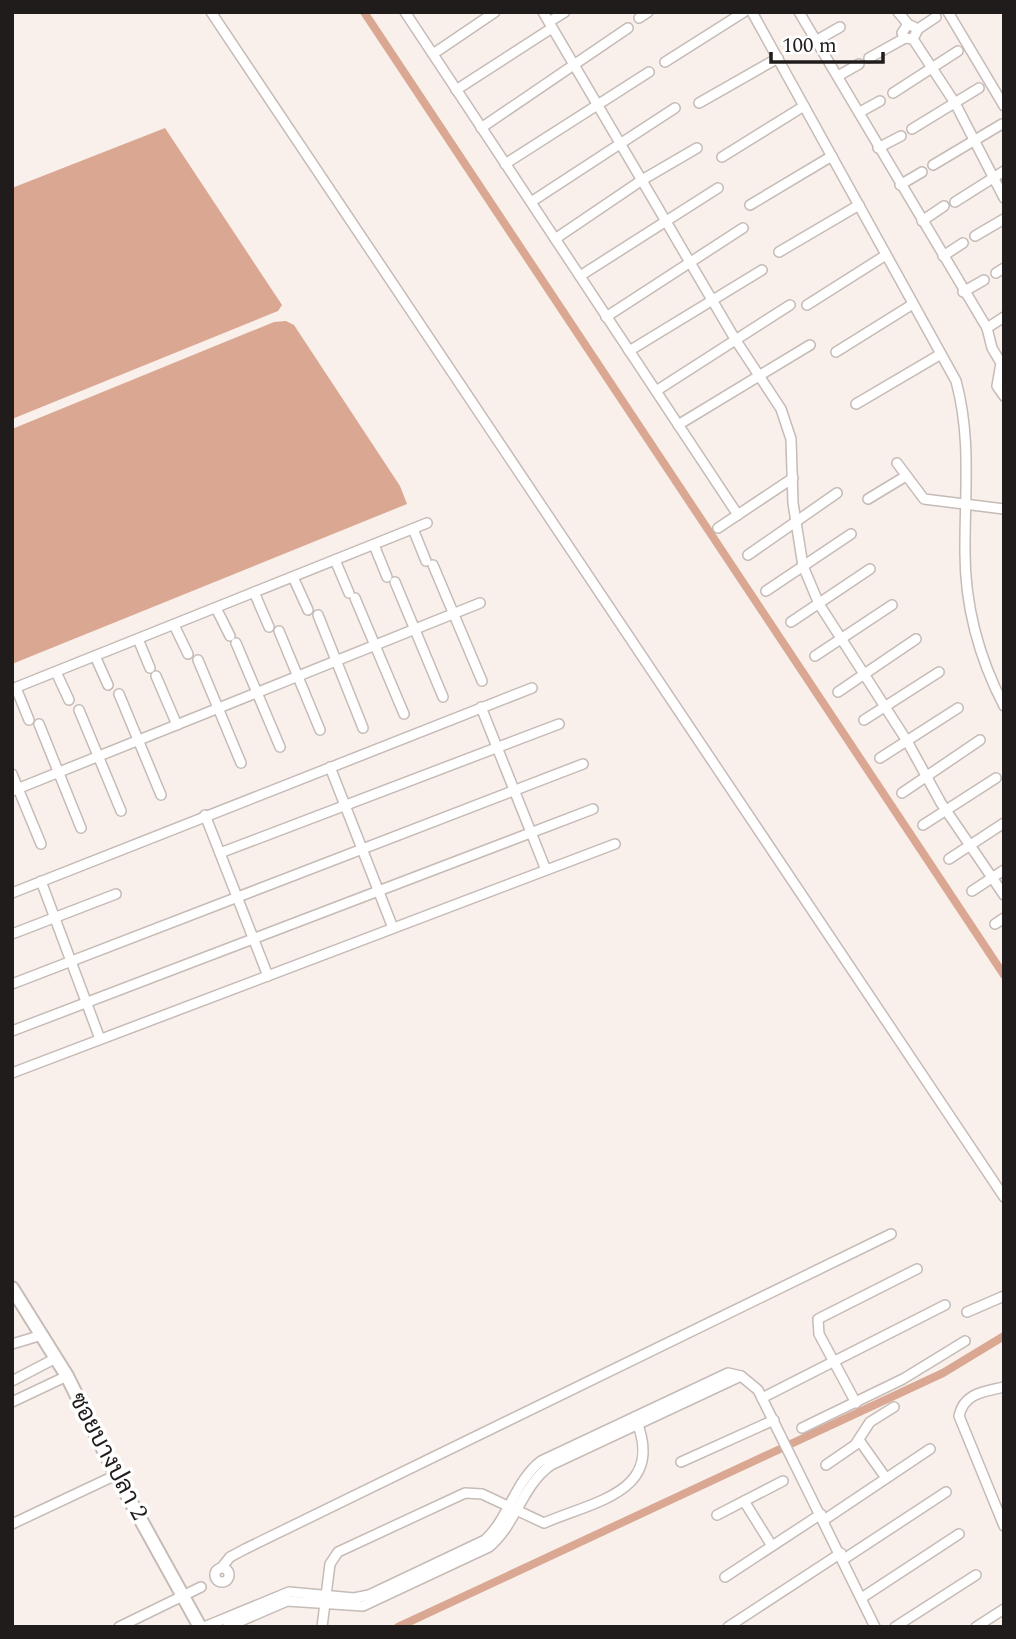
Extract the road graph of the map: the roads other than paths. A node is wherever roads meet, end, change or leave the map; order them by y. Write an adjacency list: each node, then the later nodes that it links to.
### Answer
1 (211, 12): 220 (street)
2 (495, 12): 22 (street)
3 (543, 12): 15 (street)
4 (565, 12): 15 (street)
5 (649, 12): 13 (street)
6 (744, 12): 25 (street)
7 (752, 12): 23 (street)
8 (799, 12): 20 (street)
9 (898, 12): 14 (street)
10 (948, 12): 39 (street)
11 (408, 13): 22 (street)
12 (936, 17): 18 (street)
13 (639, 18)
14 (908, 24): 18 (street); 19 (street)
15 (551, 25): 26 (street); 32 (street)
16 (628, 27): 26 (street)
17 (840, 27): 20 (street)
18 (918, 29): 19 (street)
19 (909, 38): 24 (street); 28 (street)
20 (814, 42): 30 (street)
21 (958, 51): 28 (street)
22 (433, 54): 32 (street)
23 (778, 58): 36 (street); 38 (street)
24 (869, 58)
25 (665, 62)
26 (574, 65): 35 (street); 43 (street)
27 (859, 65): 30 (street)
28 (935, 68): 33 (street); 37 (street)
29 (649, 72): 35 (street)
30 (838, 76): 41 (street)
31 (979, 88): 37 (street)
32 (456, 90): 43 (street)
33 (892, 93)
34 (880, 101): 41 (street)
35 (597, 103): 47 (street); 52 (street)
36 (699, 103)
37 (955, 103): 44 (street); 46 (street)
38 (804, 106): 50 (street); 51 (street)
39 (1004, 106)
40 (675, 108): 47 (street)
41 (860, 112): 49 (street)
42 (1002, 124): 46 (street)
43 (481, 128): 52 (street)
44 (912, 129)
45 (901, 136): 49 (street)
46 (972, 140): 53 (street); 56 (street)
47 (619, 142): 57 (street); 61 (street)
48 (697, 148): 57 (street)
49 (878, 148): 58 (street)
50 (832, 156): 63 (street); 64 (street)
51 (722, 157)
52 (505, 164): 61 (street)
53 (933, 164)
54 (1004, 171): 56 (street)
55 (922, 172): 58 (street)
56 (992, 178): 60 (street); 62 (street)
57 (642, 180): 66 (street); 71 (street)
58 (900, 185): 68 (street)
59 (719, 188): 66 (street)
60 (1004, 198)
61 (530, 202): 71 (street)
62 (955, 202)
63 (750, 205)
64 (859, 205): 73 (street); 74 (street)
65 (944, 206): 68 (street)
66 (665, 219): 76 (street); 78 (street)
67 (1004, 219): 70 (street)
68 (922, 220): 75 (street)
69 (743, 228): 76 (street)
70 (975, 236)
71 (555, 239): 78 (street)
72 (963, 243): 75 (street)
73 (779, 252)
74 (886, 255): 82 (street); 83 (street)
75 (943, 256): 80 (street)
76 (689, 261): 81 (street); 85 (street)
77 (762, 270): 81 (street)
78 (580, 276): 85 (street)
79 (984, 280): 80 (street)
80 (963, 292): 87 (street)
81 (711, 299): 88 (street); 90 (street)
82 (913, 304): 91 (street); 92 (street)
83 (807, 305)
84 (790, 306): 88 (street)
85 (606, 317): 90 (street)
86 (1004, 317): 87 (street)
87 (987, 328): 93 (street)
88 (735, 339): 94 (street); 95 (street)
89 (810, 345): 94 (street)
90 (629, 351): 95 (street)
91 (836, 352)
92 (940, 354): 97 (street); 104 (street)
93 (1002, 366): 96 (street)
94 (760, 374): 98 (street); 101 (street)
95 (656, 391): 98 (street)
96 (1004, 396)
97 (856, 404)
98 (678, 425): 106 (street)
99 (897, 463): 100 (street)
100 (906, 476): 103 (street); 104 (street)
101 (793, 478): 106 (street); 107 (street)
102 (837, 493): 107 (street)
103 (868, 499)
104 (967, 504): 105 (street); 155 (street)
105 (1004, 509)
106 (738, 515): 109 (street)
107 (797, 522): 113 (street); 115 (street)
108 (427, 523): 110 (street)
109 (718, 528)
110 (413, 529): 112 (street); 125 (street)
111 (852, 534): 115 (street)
112 (374, 545): 114 (street); 130 (street)
113 (748, 555)
114 (335, 560): 117 (street); 135 (street)
115 (803, 566): 118 (street); 121 (street)
116 (870, 569): 121 (street)
117 (293, 577): 119 (street); 124 (street)
118 (766, 591)
119 (254, 592): 123 (street); 129 (street)
120 (480, 603): 125 (street)
121 (819, 604): 127 (street); 134 (street)
122 (892, 605): 134 (street)
123 (216, 608): 128 (street); 150 (street)
124 (308, 610)
125 (454, 614): 130 (street); 145 (street)
126 (318, 615): 140 (street)
127 (791, 622)
128 (174, 625): 132 (street); 136 (street)
129 (269, 627)
130 (415, 629): 135 (street); 152 (street)
131 (279, 631): 144 (street)
132 (138, 639): 137 (street); 163 (street)
133 (916, 639): 143 (street)
134 (840, 640): 138 (street); 143 (street)
135 (375, 645): 140 (street); 160 (street)
136 (188, 654)
137 (95, 656): 141 (street); 146 (street)
138 (815, 656)
139 (198, 660): 157 (street)
140 (337, 661): 144 (street); 164 (street)
141 (55, 672): 147 (street); 153 (street)
142 (939, 672): 154 (street)
143 (865, 674): 149 (street); 154 (street)
144 (298, 676): 150 (street); 165 (street)
145 (482, 681)
146 (108, 685)
147 (14, 688): 176 (street)
148 (532, 688): 156 (street)
149 (838, 692)
150 (257, 693): 157 (street); 169 (street)
151 (119, 694): 167 (street)
152 (443, 697)
153 (69, 700)
154 (886, 706): 161 (street); 168 (street)
155 (1004, 706)
156 (481, 707): 170 (street); 175 (street)
157 (218, 708): 163 (street); 173 (street)
158 (958, 708): 168 (street)
159 (79, 710): 171 (street)
160 (404, 713)
161 (864, 720)
162 (559, 724): 170 (street)
163 (177, 725): 167 (street)
164 (363, 727)
165 (320, 730)
166 (980, 740): 178 (street)
167 (138, 741): 171 (street); 183 (street)
168 (908, 741): 172 (street); 178 (street)
169 (280, 747)
170 (497, 748): 181 (street); 184 (street)
171 (99, 756): 176 (street); 187 (street)
172 (880, 758)
173 (241, 763)
174 (583, 764): 181 (street)
175 (330, 766): 184 (street); 188 (street)
176 (59, 773): 180 (street); 191 (street)
177 (12, 774): 180 (street)
178 (924, 777): 182 (street); 186 (street)
179 (996, 778): 186 (street)
180 (15, 790): 193 (street)
181 (514, 790): 192 (street); 196 (street)
182 (902, 793)
183 (161, 795)
184 (345, 806): 196 (street); 197 (street)
185 (593, 809): 192 (street)
186 (946, 810): 190 (street); 195 (street)
187 (121, 811)
188 (205, 815): 197 (street); 202 (street)
189 (1004, 822): 195 (street)
190 (923, 825)
191 (81, 828)
192 (531, 833): 199 (street); 203 (street)
193 (41, 844)
194 (615, 844): 199 (street)
195 (970, 845): 198 (street); 201 (street)
196 (361, 848): 203 (street); 207 (street)
197 (220, 853): 207 (street)
198 (949, 859)
199 (546, 870): 210 (street)
200 (1004, 870): 201 (street)
201 (992, 878): 204 (street); 208 (street)
202 (41, 881): 205 (street); 209 (street)
203 (378, 891): 210 (street); 212 (street)
204 (972, 891)
205 (12, 893)
206 (116, 894): 209 (street)
207 (237, 895): 212 (street); 213 (street)
208 (1004, 895)
209 (55, 918): 211 (street); 213 (street)
210 (393, 928): 214 (street)
211 (12, 934)
212 (253, 939): 214 (street); 216 (street)
213 (72, 961): 215 (street); 216 (street)
214 (268, 976): 218 (street)
215 (12, 984)
216 (87, 1003): 217 (street); 218 (street)
217 (12, 1031)
218 (100, 1039): 219 (street)
219 (12, 1073)
220 (1004, 1197)
221 (891, 1234): 261 (street)
222 (917, 1269): 231 (street)
223 (12, 1288): 227 (street, ซอยบางปลา 2)
224 (1004, 1296): 226 (street)
225 (945, 1305): 231 (street)
226 (967, 1312)
227 (42, 1335): 229 (street); 230 (street, ซอยบางปลา 2)
228 (965, 1341): 237 (street)
229 (12, 1344)
230 (56, 1358): 232 (street, ซอยบางปลา 2); 233 (street)
231 (834, 1362): 235 (street); 237 (street)
232 (67, 1376): 236 (street); 246 (street, ซอยบางปลา 2)
233 (12, 1381)
234 (1004, 1387): 255 (street)
235 (762, 1398): 239 (street); 240 (street)
236 (12, 1402)
237 (856, 1403): 241 (street)
238 (894, 1407): 242 (street)
239 (636, 1420): 251 (street); 251 (street)
240 (774, 1420): 244 (street); 253 (street)
241 (802, 1428)
242 (859, 1440): 245 (street); 247 (street)
243 (930, 1449): 247 (street)
244 (681, 1462)
245 (826, 1465)
246 (116, 1475): 254 (street); 261 (street, ซอยบางปลา 2)
247 (886, 1478): 253 (street)
248 (783, 1481): 250 (street)
249 (946, 1492): 258 (street)
250 (744, 1501): 252 (street); 257 (street)
251 (511, 1509): 263 (street); 263 (street)
252 (716, 1515)
253 (822, 1517): 257 (street); 258 (street)
254 (12, 1524)
255 (1004, 1526)
256 (959, 1534): 262 (street)
257 (772, 1546): 260 (street)
258 (842, 1556): 262 (street); 270 (street)
259 (976, 1575): 272 (street)
260 (725, 1577)
261 (184, 1595): 266 (street); 267 (street, ซอยบางปลา 2)
262 (863, 1597): 271 (street)
263 (326, 1599): 264 (street); 269 (street)
264 (257, 1608): 267 (street); 268 (street)
265 (1004, 1609): 273 (street)
266 (119, 1627)
267 (202, 1627)
268 (227, 1627)
269 (322, 1627)
270 (728, 1627)
271 (875, 1627)
272 (895, 1627)
273 (976, 1627)

